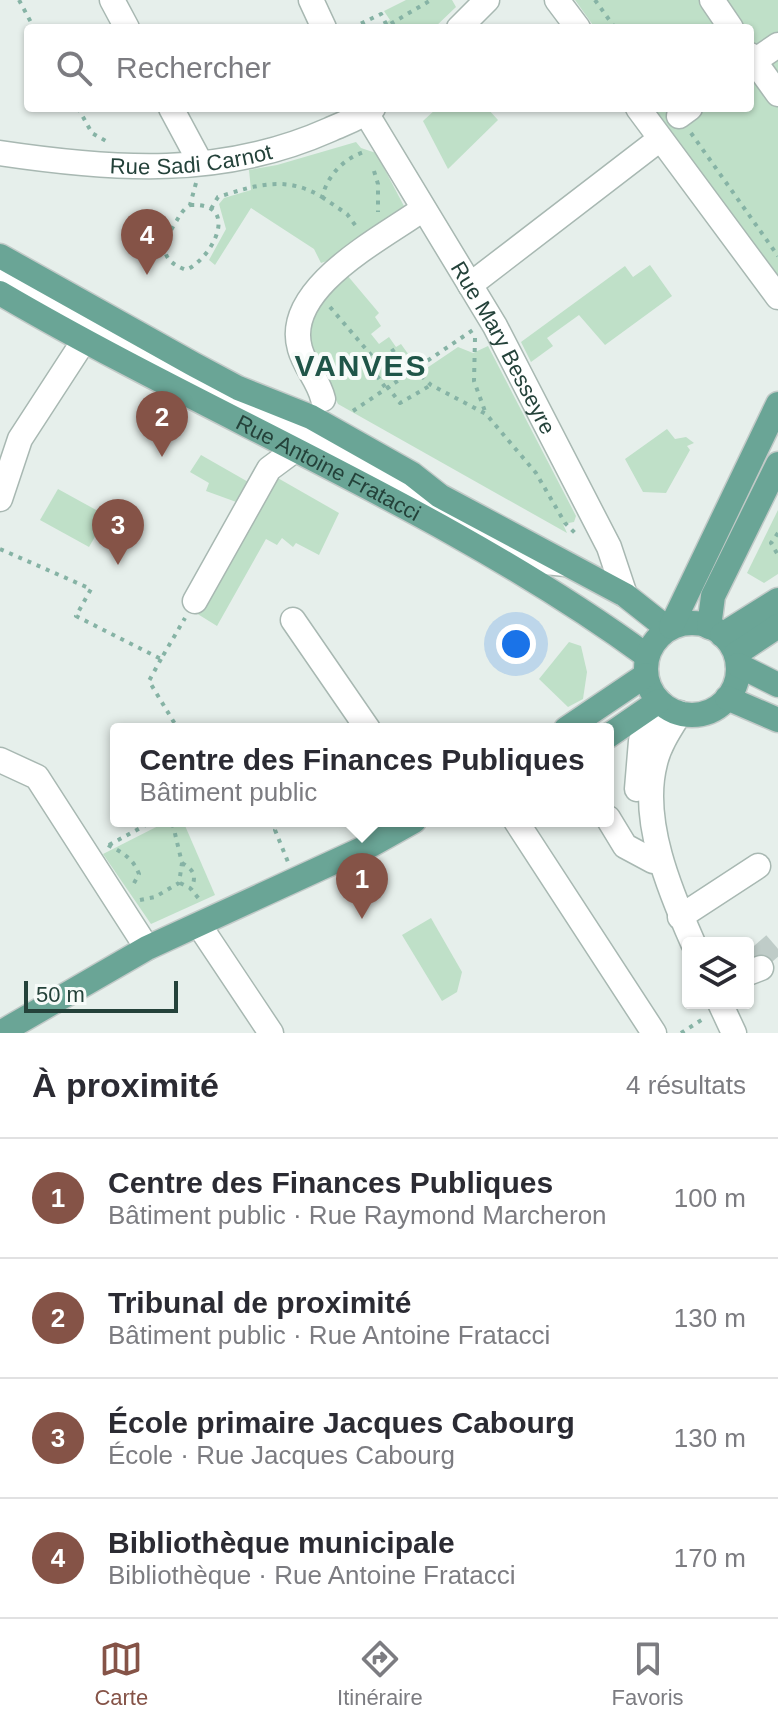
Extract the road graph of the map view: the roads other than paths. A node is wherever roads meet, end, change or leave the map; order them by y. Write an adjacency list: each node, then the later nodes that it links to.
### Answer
1 (112, 0): 5 (street)
2 (311, 0): 6 (street)
3 (557, 0): 7 (street)
4 (712, 0): 8 (street)
5 (125, 24)
6 (322, 24)
7 (575, 24)
8 (728, 24)
9 (778, 45): 10 (street)
10 (754, 59)
11 (754, 63): 12 (street)
12 (778, 94)
13 (173, 112): 19 (street)
14 (364, 112): 19 (street, Rue Sadi Carnot)
15 (369, 112): 20 (street, Rue Mary Besseyre)
16 (641, 112): 17 (street)
17 (660, 139): 23 (street); 25 (street)
18 (0, 153): 19 (street, Rue Sadi Carnot)
19 (200, 162)
20 (423, 209): 23 (street, Rue Mary Besseyre); 27 (street)
21 (0, 256): 32 (main road, Rue Antoine Fratacci)
22 (0, 269): 32 (street, Rue Antoine Fratacci)
23 (470, 285): 33 (street, Rue Mary Besseyre)
24 (0, 293): 26 (main road, Rue Antoine Fratacci)
25 (778, 297)
26 (83, 342): 29 (main road, Rue Antoine Fratacci); 31 (street)
27 (323, 399)
28 (778, 404): 38 (main road)
29 (296, 449): 35 (street); 40 (main road, Rue Antoine Fratacci)
30 (778, 464): 39 (main road)
31 (0, 499)
32 (566, 564): 33 (main road, Rue Antoine Fratacci)
33 (625, 595): 38 (main road, Rue Antoine Fratacci)
34 (778, 600): 39 (main road)
35 (190, 609)
36 (293, 620): 46 (street)
37 (778, 626): 39 (main road)
38 (670, 628): 39 (main road); 40 (main road)
39 (726, 645): 41 (main road); 42 (main road)
40 (647, 665): 43 (main road); 47 (main road)
41 (778, 685)
42 (727, 698): 44 (main road); 45 (main road)
43 (659, 701): 44 (main road); 48 (main road); 53 (street)
44 (680, 713): 55 (street)
45 (778, 720)
46 (364, 723)
47 (574, 723)
48 (614, 732)
49 (0, 760): 59 (street)
50 (402, 827): 57 (main road)
51 (520, 827): 63 (street)
52 (613, 827): 53 (street)
53 (653, 861): 55 (street)
54 (758, 866): 56 (street)
55 (668, 881): 56 (street)
56 (680, 917): 58 (street)
57 (199, 925): 59 (main road); 62 (street)
58 (690, 937)
59 (147, 948): 61 (main road)
60 (723, 1009): 64 (street)
61 (0, 1033)
62 (271, 1033)
63 (654, 1033)
64 (734, 1033)

